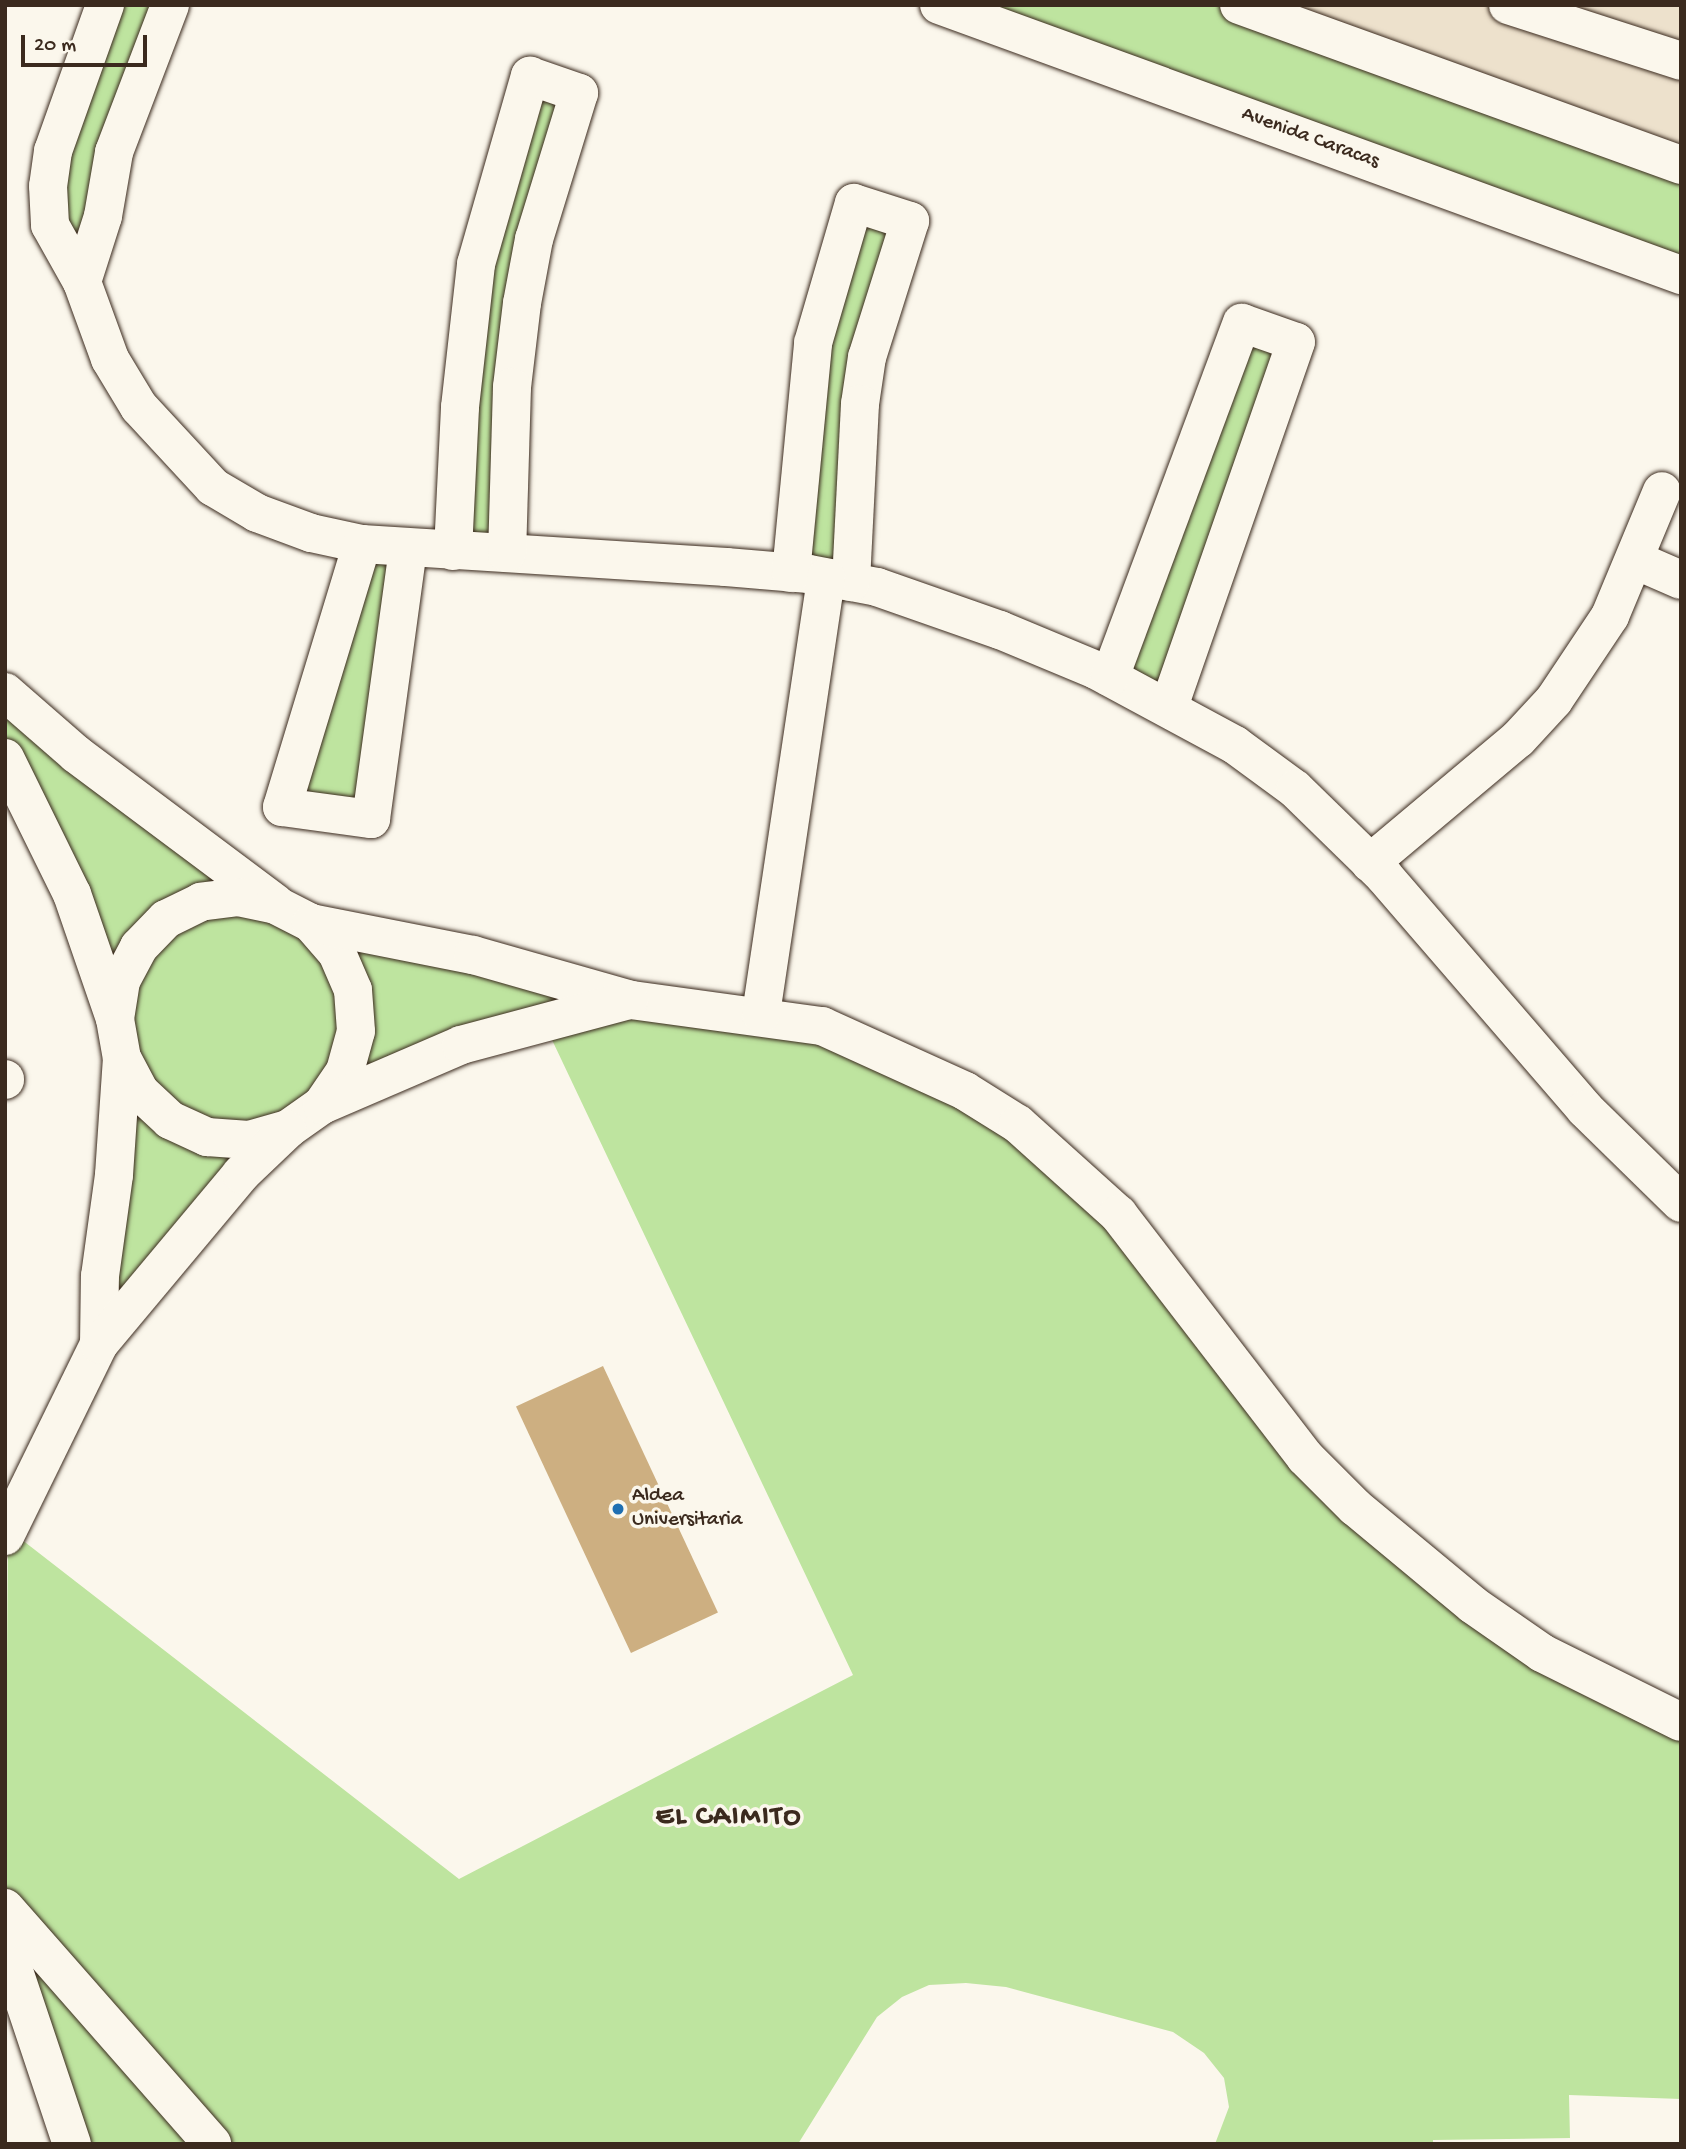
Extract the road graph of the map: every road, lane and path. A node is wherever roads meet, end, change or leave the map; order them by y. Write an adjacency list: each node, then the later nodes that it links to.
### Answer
1 (105, 5): 9 (street)
2 (170, 5): 9 (street)
3 (939, 5): 8 (street, Avenida Caracas)
4 (1239, 5): 7 (street)
5 (1508, 5): 6 (street)
6 (1681, 61)
7 (1681, 164)
8 (1681, 275)
9 (82, 282): 11 (street)
10 (1662, 491): 15 (street)
11 (362, 544): 12 (street); 12 (street)
12 (408, 549): 13 (street)
13 (453, 551): 14 (street); 14 (street)
14 (507, 553): 16 (street)
15 (1635, 560): 17 (street); 22 (street)
16 (823, 578): 16 (street); 18 (street); 26 (street)
17 (1681, 580)
18 (1110, 677): 20 (street); 20 (street)
19 (5, 692): 23 (street)
20 (1169, 708): 22 (street)
21 (5, 758): 27 (street)
22 (1370, 863): 31 (street)
23 (276, 905): 24 (street); 27 (street)
24 (311, 923): 25 (street); 29 (street)
25 (631, 1000): 26 (street); 29 (street)
26 (761, 1014): 34 (street)
27 (115, 1019): 28 (street)
28 (122, 1058): 30 (street); 32 (street)
29 (322, 1105): 30 (street)
30 (288, 1129): 32 (street)
31 (1678, 1196)
32 (99, 1344): 33 (street)
33 (5, 1536)
34 (1681, 1722)
35 (5, 1908): 38 (street)
36 (5, 1944): 37 (street)
37 (72, 2144)
38 (212, 2144)

